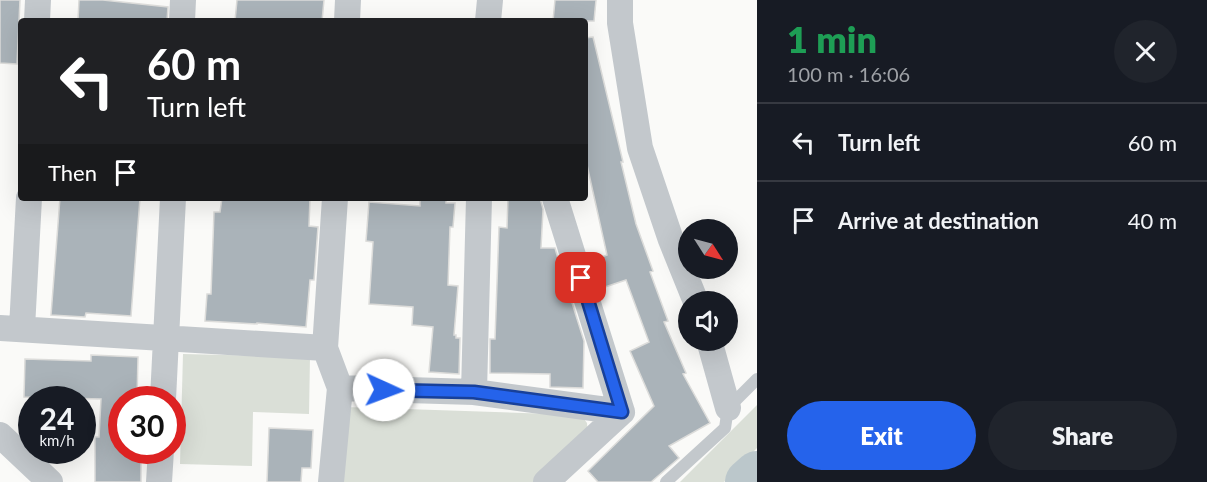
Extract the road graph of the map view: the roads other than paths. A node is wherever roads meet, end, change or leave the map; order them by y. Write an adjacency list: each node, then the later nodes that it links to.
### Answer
1 (38, 0): 6 (street)
2 (183, 0): 7 (street)
3 (348, 0): 8 (street)
4 (490, 0): 9 (street)
5 (620, 0): 15 (street)
6 (37, 18)
7 (182, 18)
8 (346, 18)
9 (488, 18)
10 (28, 201): 16 (street)
11 (173, 201): 17 (street)
12 (335, 201): 18 (street)
13 (479, 201): 23 (street)
14 (556, 201): 25 (street)
15 (692, 291)
16 (11, 328): 17 (street)
17 (166, 339): 18 (street); 21 (street)
18 (325, 348): 22 (street)
19 (712, 351): 24 (street)
20 (757, 379): 24 (lane)
21 (164, 386)
22 (340, 388): 23 (street); 30 (street)
23 (474, 392): 25 (street)
24 (728, 408): 32 (lane)
25 (622, 412): 31 (street)
26 (0, 435): 28 (street)
27 (160, 464): 29 (street)
28 (51, 482)
29 (159, 482)
30 (331, 482)
31 (546, 482)
32 (666, 482)

